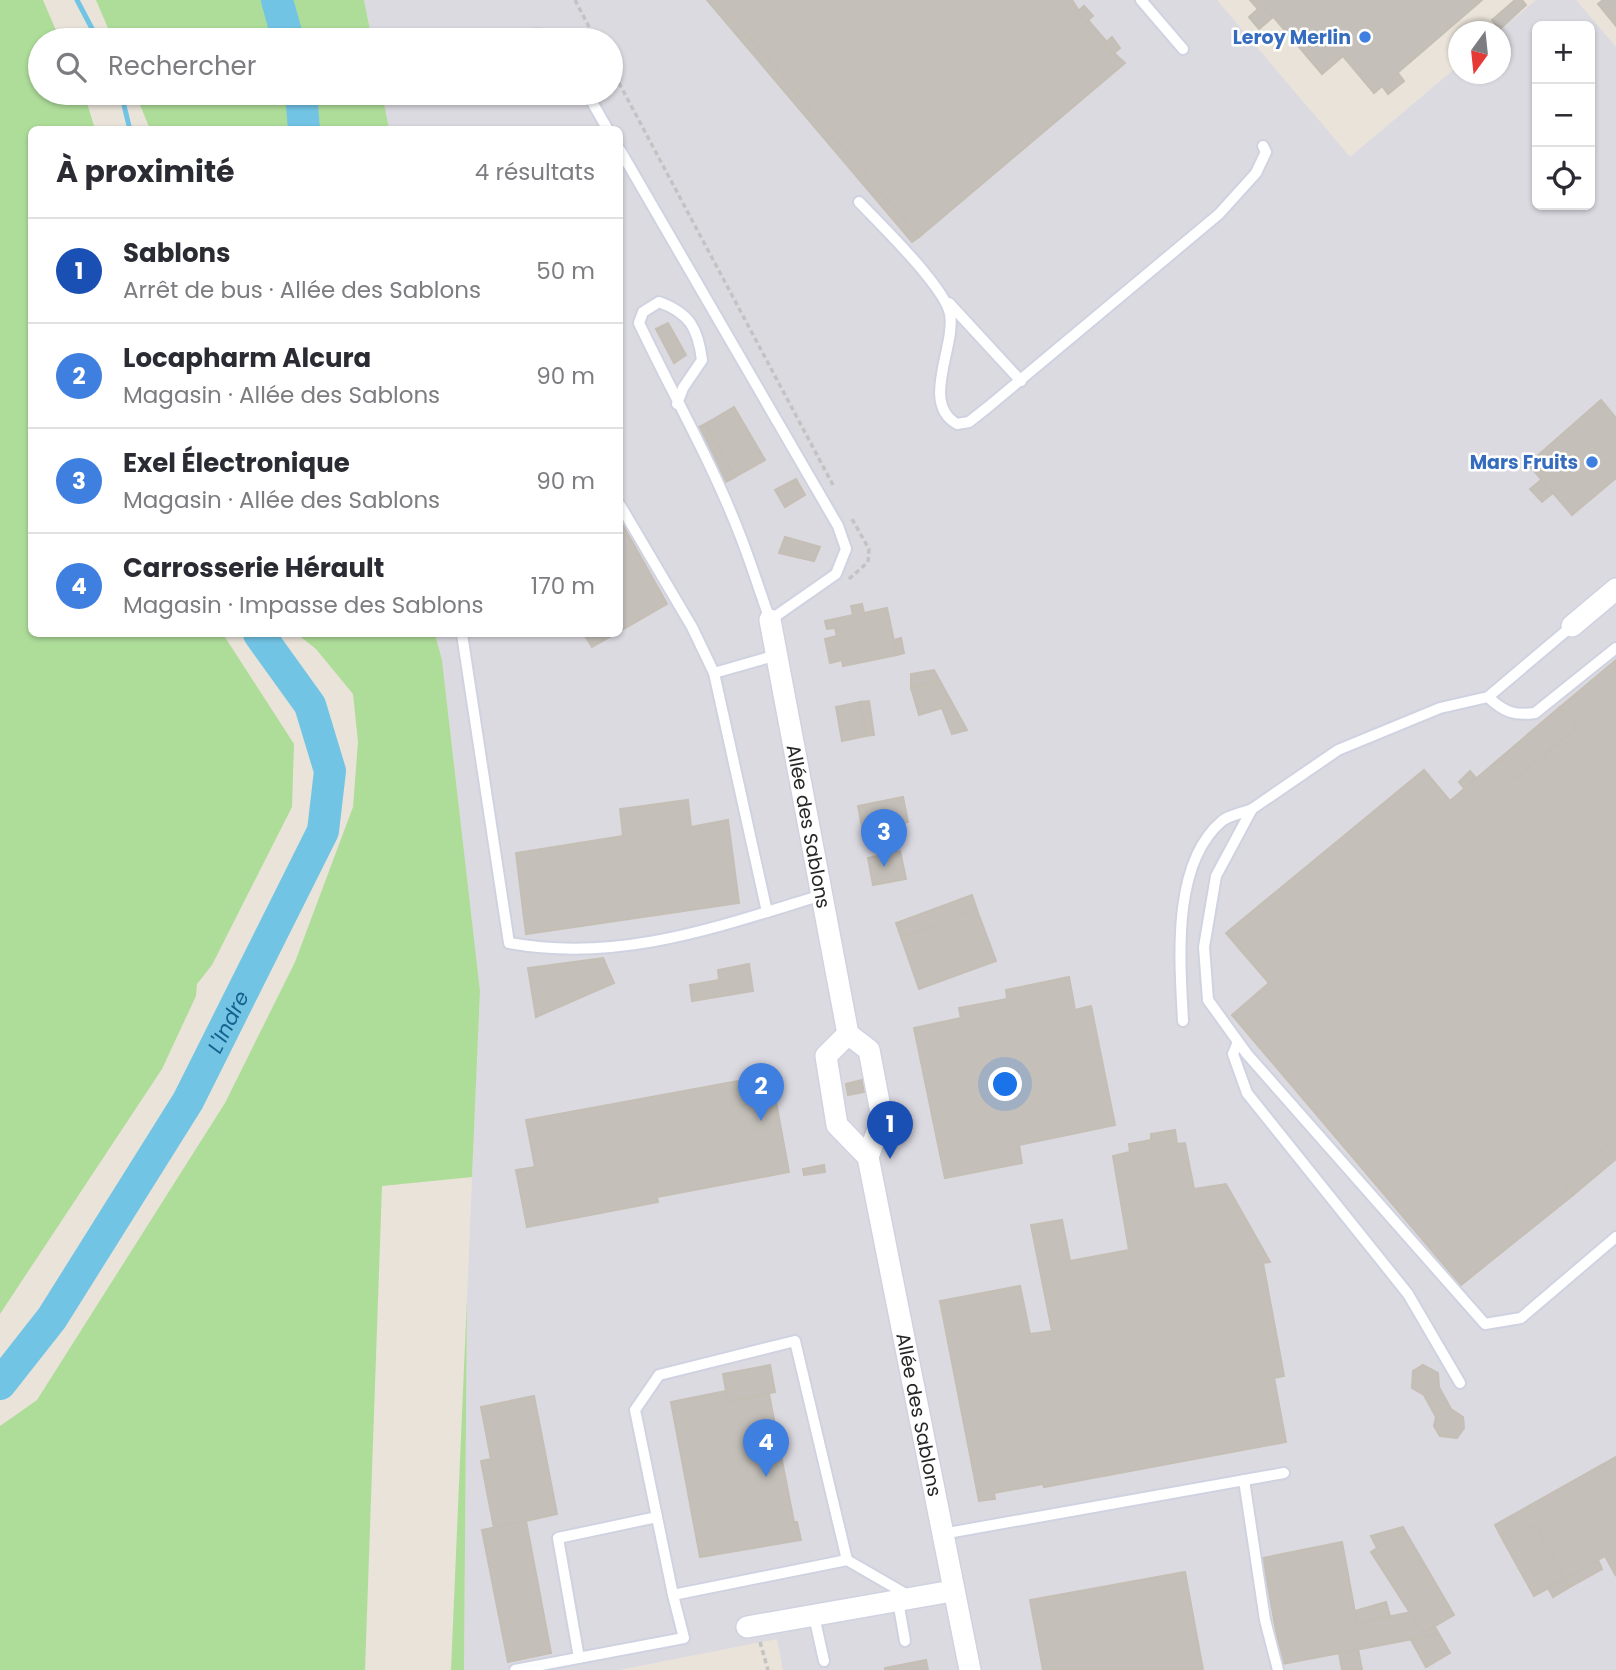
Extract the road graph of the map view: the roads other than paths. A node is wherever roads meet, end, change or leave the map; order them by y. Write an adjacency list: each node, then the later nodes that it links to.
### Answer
1 (1141, 0): 2 (lane)
2 (1183, 49)
3 (594, 105): 4 (lane)
4 (606, 126)
5 (1263, 146): 9 (lane)
6 (623, 154): 13 (lane)
7 (859, 202): 8 (lane)
8 (936, 288): 9 (lane); 9 (lane)
9 (1021, 380)
10 (677, 404): 10 (lane); 13 (lane)
11 (623, 510): 18 (lane)
12 (1616, 589): 14 (street)
13 (770, 620): 17 (street, Allée des Sablons)
14 (1572, 626): 19 (lane)
15 (462, 637): 22 (lane)
16 (1616, 648): 19 (lane)
17 (777, 654): 18 (lane); 21 (street, Allée des Sablons)
18 (714, 673): 22 (lane)
19 (1488, 697): 20 (lane)
20 (1252, 809): 23 (lane); 25 (lane)
21 (822, 895): 22 (lane); 24 (street, Allée des Sablons)
22 (766, 912)
23 (1183, 1021)
24 (848, 1034): 26 (street); 26 (street)
25 (1238, 1042): 27 (lane); 28 (lane)
26 (868, 1157): 32 (street, Allée des Sablons)
27 (1616, 1237)
28 (1460, 1383)
29 (1284, 1473): 30 (lane)
30 (1244, 1480): 32 (lane); 44 (lane)
31 (657, 1517): 33 (lane); 35 (lane); 40 (lane)
32 (942, 1534): 34 (street, Allée des Sablons)
33 (847, 1560): 35 (lane); 36 (lane)
34 (953, 1591): 36 (street); 43 (street, Allée des Sablons)
35 (673, 1595): 40 (lane)
36 (906, 1599): 37 (street); 39 (lane)
37 (814, 1616): 38 (street); 41 (lane)
38 (752, 1627)
39 (905, 1641)
40 (579, 1658): 42 (lane)
41 (824, 1661)
42 (515, 1670)
43 (970, 1670)
44 (1278, 1670)

